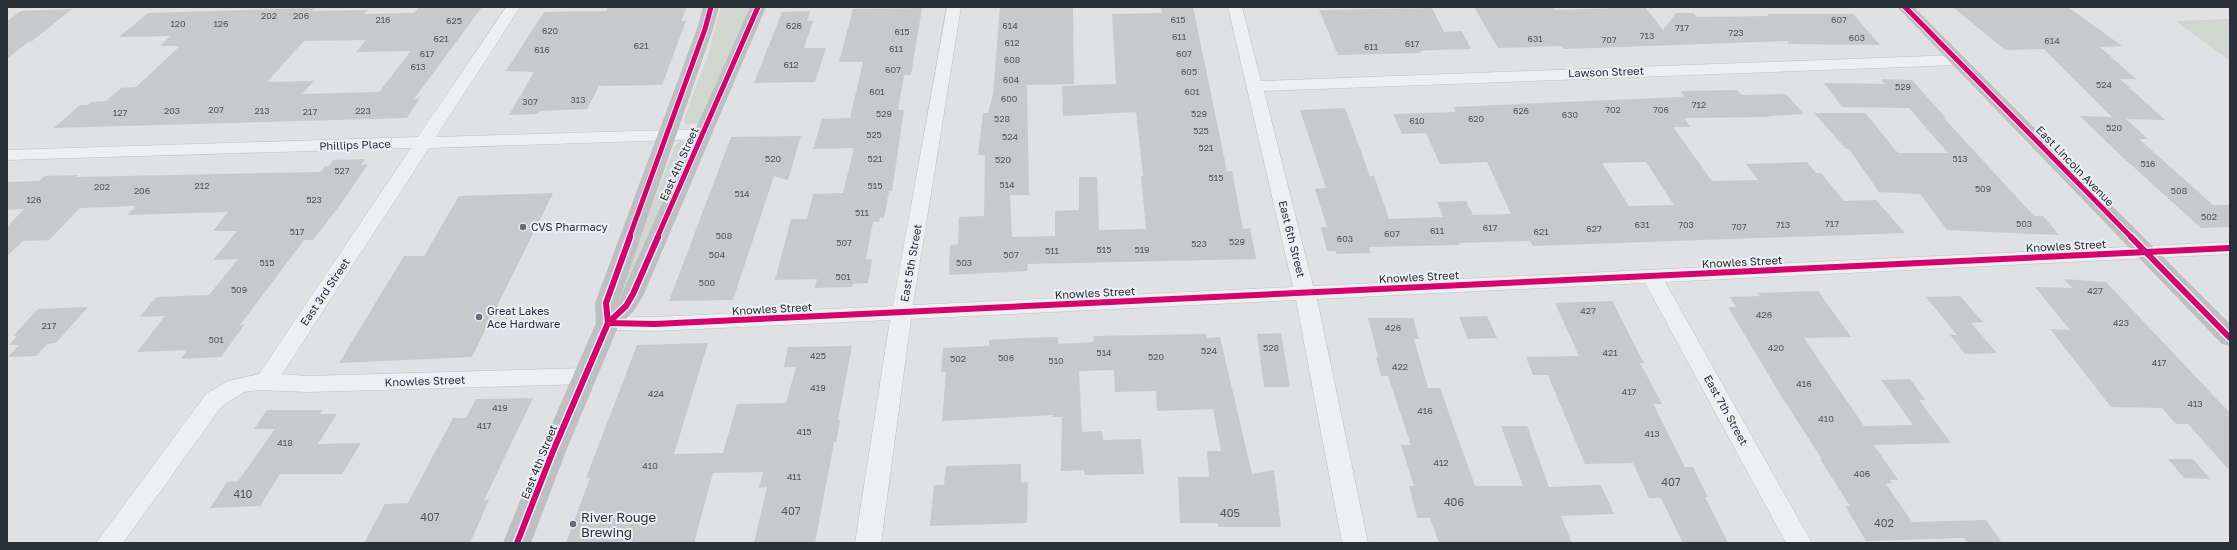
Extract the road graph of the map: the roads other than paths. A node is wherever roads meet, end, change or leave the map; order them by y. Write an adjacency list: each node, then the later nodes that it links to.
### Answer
1 (513, 7): 11 (street, East 3rd Street)
2 (711, 7): 10 (street, East 4th Street)
3 (758, 7): 9 (street, East 4th Street)
4 (954, 7): 17 (street, East 5th Street)
5 (1235, 7): 8 (street, East 6th Street)
6 (1905, 7): 7 (street, East Lincoln Avenue)
7 (1957, 60): 8 (street, Lawson Street); 14 (street, East Lincoln Avenue)
8 (1255, 86): 16 (street, East 6th Street)
9 (704, 134): 10 (street, Phillips Place); 18 (street, East 4th Street)
10 (667, 135): 11 (street, Phillips Place); 18 (street, East 4th Street)
11 (424, 143): 12 (street, Phillips Place); 21 (street, East 3rd Street)
12 (7, 155)
13 (2230, 248): 14 (street, Knowles Street)
14 (2145, 252): 15 (street, Knowles Street); 19 (street, East Lincoln Avenue)
15 (1652, 276): 16 (street, Knowles Street); 26 (street, East 7th Street)
16 (1305, 292): 17 (street, Knowles Street); 25 (street, East 6th Street)
17 (902, 312): 18 (street, Knowles Street); 24 (street, East 5th Street)
18 (608, 323): 20 (street, East 4th Street)
19 (2230, 338)
20 (585, 376): 21 (street, Knowles Street); 23 (street, East 4th Street)
21 (266, 380): 22 (street)
22 (109, 543)
23 (517, 543)
24 (868, 543)
25 (1355, 543)
26 (1799, 543)

